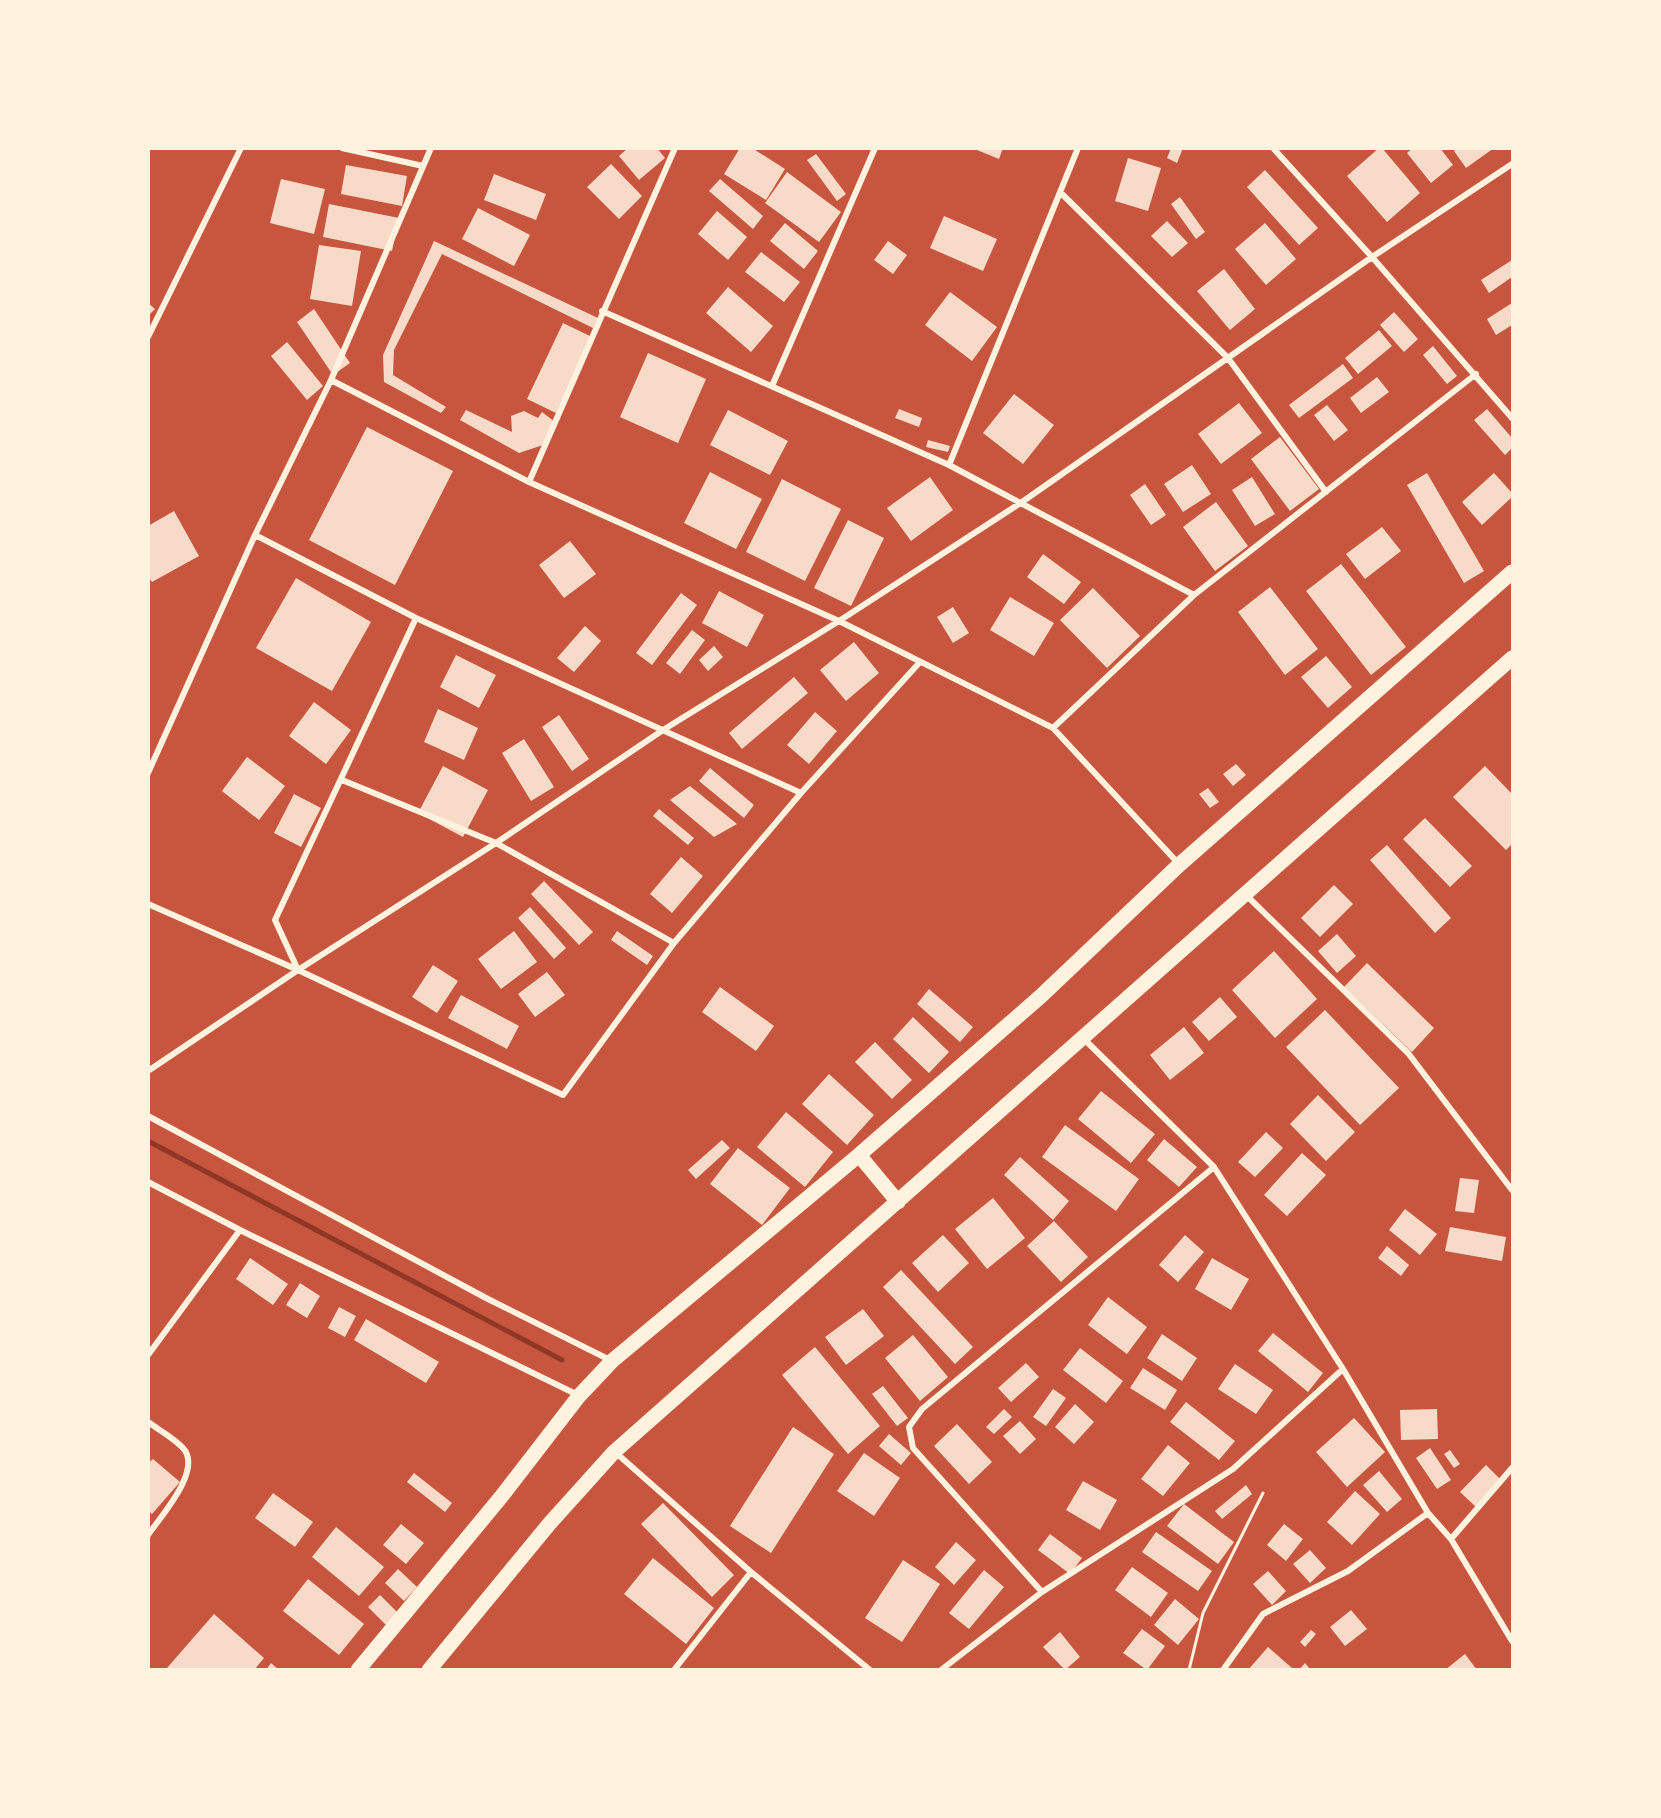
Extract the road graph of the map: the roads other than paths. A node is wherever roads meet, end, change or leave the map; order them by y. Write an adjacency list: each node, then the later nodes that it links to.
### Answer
1 (241, 148): 13 (street)
2 (342, 148): 9 (street)
3 (431, 148): 9 (street)
4 (675, 148): 12 (street)
5 (875, 148): 17 (street)
6 (1078, 148): 10 (street)
7 (1273, 148): 11 (street)
8 (1512, 164): 11 (street)
9 (423, 166): 16 (street)
10 (1060, 192): 14 (street); 19 (street)
11 (1372, 257): 14 (street); 15 (street)
12 (602, 311): 17 (street); 20 (street)
13 (148, 336)
14 (1228, 358): 21 (street); 22 (street)
15 (1476, 374): 18 (street); 21 (street)
16 (330, 380): 20 (street); 23 (street)
17 (772, 386): 19 (street)
18 (1512, 418)
19 (949, 465): 22 (street)
20 (529, 482): 27 (street)
21 (1326, 492): 25 (street)
22 (1022, 502): 25 (street); 27 (street)
23 (255, 535): 26 (street); 32 (street)
24 (1512, 572): 36 (main road)
25 (1194, 595): 30 (street)
26 (416, 618): 31 (street); 33 (street)
27 (839, 621): 29 (street); 31 (street)
28 (1512, 658): 37 (main road)
29 (920, 662): 30 (street); 34 (street)
30 (1053, 728): 36 (street)
31 (663, 730): 34 (street); 35 (street)
32 (148, 773)
33 (342, 780): 35 (street); 40 (street)
34 (801, 793): 39 (street)
35 (496, 843): 39 (street); 40 (street)
36 (1179, 865): 44 (main road)
37 (1245, 894): 41 (main road); 47 (street)
38 (148, 904): 40 (street)
39 (674, 943): 40 (street)
40 (298, 970): 42 (street)
41 (1083, 1039): 45 (street); 48 (main road)
42 (148, 1071)
43 (148, 1116): 51 (street)
44 (859, 1155): 48 (main road); 51 (main road)
45 (1214, 1167): 52 (street); 61 (street)
46 (148, 1182): 49 (street)
47 (1512, 1190)
48 (898, 1202): 55 (main road)
49 (240, 1230): 50 (street); 53 (street)
50 (148, 1355)
51 (612, 1361): 53 (main road)
52 (1343, 1369): 57 (street); 61 (street)
53 (579, 1396): 64 (main road)
54 (148, 1422): 58 (street)
55 (615, 1452): 60 (street); 65 (main road)
56 (1512, 1468): 59 (street)
57 (1428, 1514): 59 (street); 63 (street)
58 (148, 1535)
59 (1451, 1539): 62 (street)
60 (751, 1572): 66 (street); 67 (street)
61 (1042, 1592): 68 (street)
62 (1512, 1641)
63 (1224, 1669)
64 (358, 1670)
65 (429, 1670)
66 (674, 1670)
67 (870, 1670)
68 (941, 1670)

